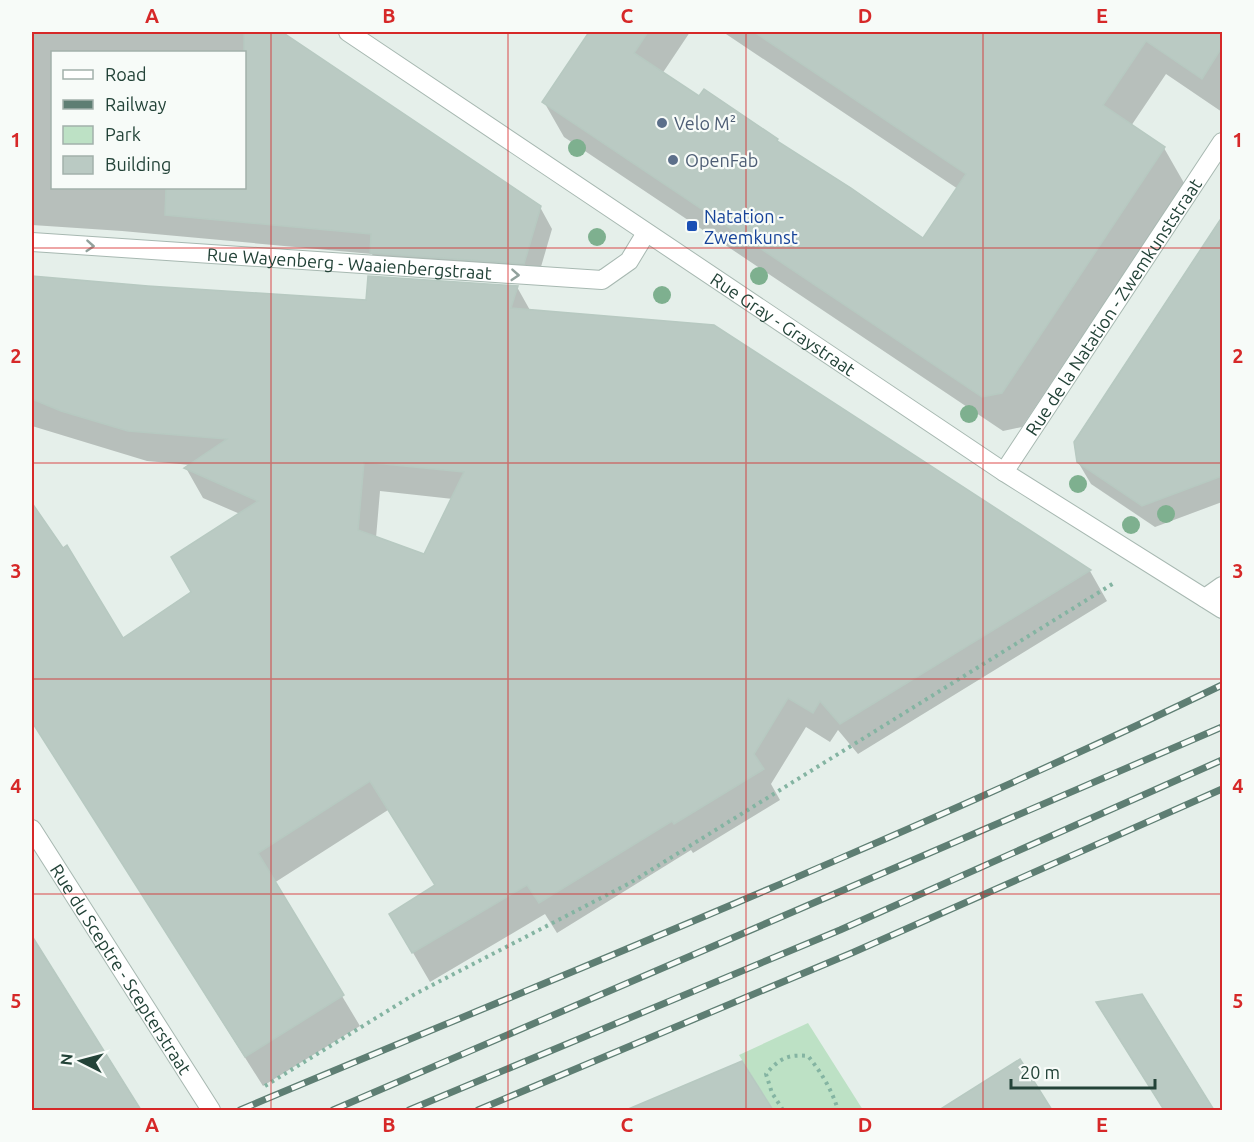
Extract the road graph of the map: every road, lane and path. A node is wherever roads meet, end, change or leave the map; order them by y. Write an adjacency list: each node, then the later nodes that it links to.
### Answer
1 (348, 32): 3 (street, Rue Gray - Graystraat)
2 (1222, 142): 5 (street, Rue de la Natation - Zwemkunststraat)
3 (646, 233): 4 (street, Rue Wayenberg - Waaienbergstraat, one-way to 3); 5 (street, Rue Gray - Graystraat)
4 (32, 242)
5 (1004, 472): 6 (street, Rue Gray - Graystraat)
6 (1148, 562): 8 (street, Rue Gray - Graystraat); 11 (path)
7 (1222, 586): 8 (street)
8 (1205, 598): 9 (street, Rue Gray - Graystraat)
9 (1222, 609)
10 (32, 829): 12 (street, Rue du Sceptre - Scepterstraat)
11 (265, 1086)
12 (211, 1110)
13 (783, 1110): 14 (path)
14 (838, 1110)

